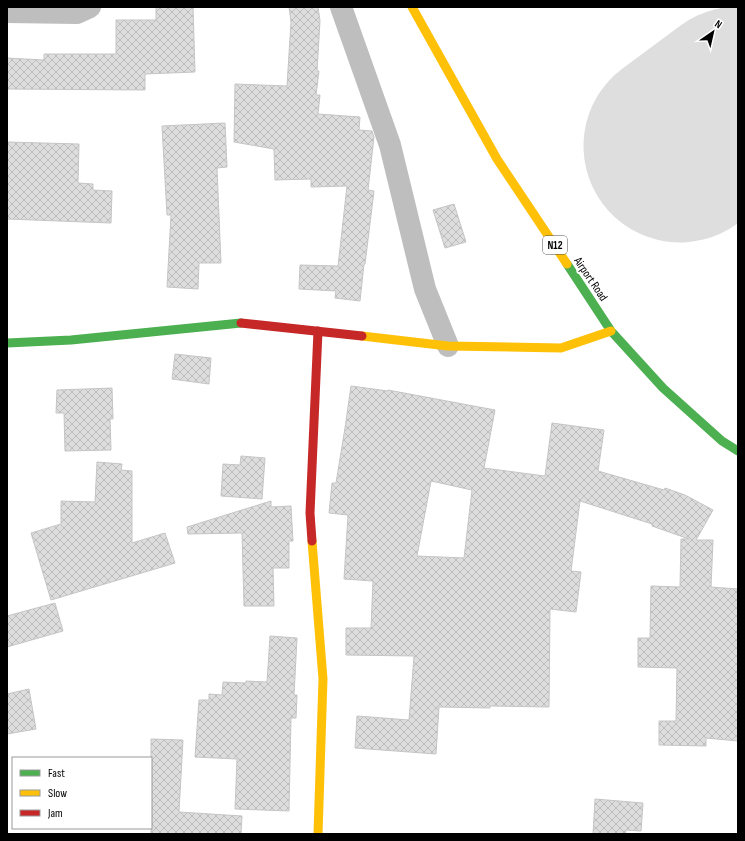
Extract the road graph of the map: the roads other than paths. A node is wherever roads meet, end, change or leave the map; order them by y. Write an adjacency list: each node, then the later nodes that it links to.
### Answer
1 (90, 7): 4 (street)
2 (341, 7): 8 (street)
3 (412, 7): 6 (main road, Airport Road / N12)
4 (7, 12)
5 (318, 331): 7 (main road); 8 (main road); 10 (main road)
6 (611, 331): 8 (main road); 9 (main road, Airport Road / N12)
7 (7, 343)
8 (448, 346)
9 (738, 451)
10 (318, 834)

